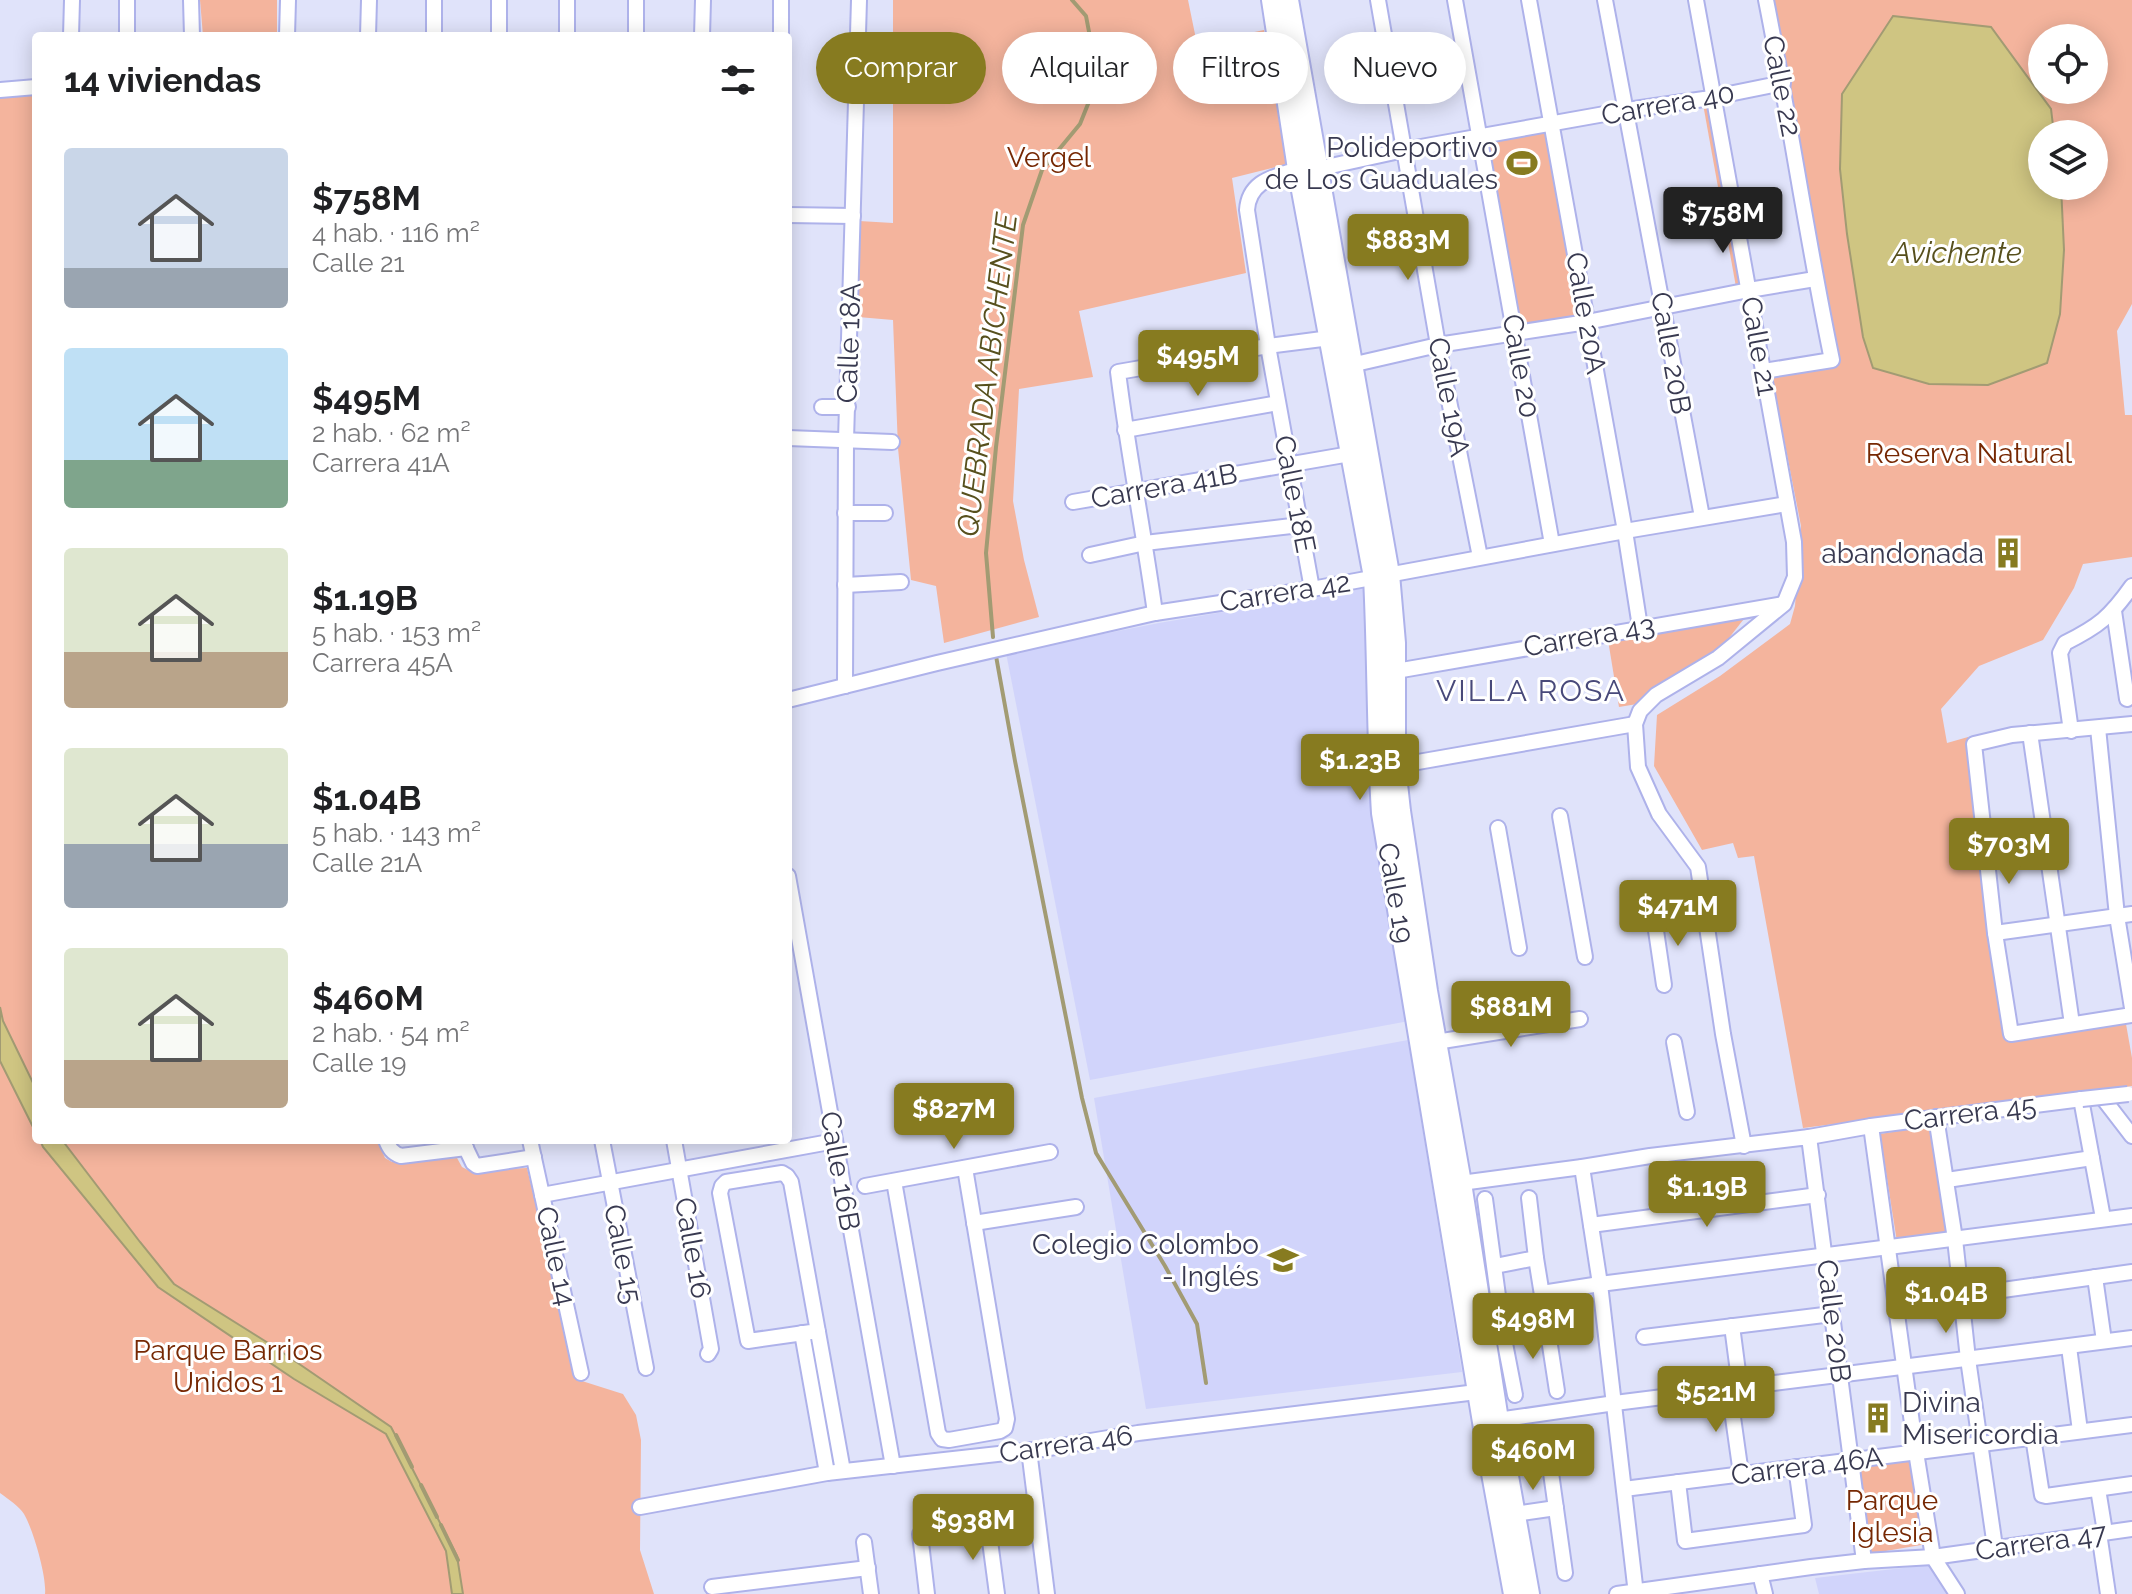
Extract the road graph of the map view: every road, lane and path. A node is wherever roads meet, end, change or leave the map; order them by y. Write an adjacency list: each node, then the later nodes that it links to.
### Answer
1 (72, 0): 21 (street)
2 (127, 0): 22 (street)
3 (191, 0): 23 (street)
4 (288, 0): 24 (street)
5 (369, 0): 25 (street)
6 (434, 0): 26 (street)
7 (499, 0): 27 (street)
8 (567, 0): 28 (street)
9 (636, 0): 29 (street)
10 (703, 0): 30 (street)
11 (781, 0): 31 (street)
12 (859, 0): 43 (street, Calle 18A)
13 (1272, 0): 40 (main road, Calle 19)
14 (1288, 0): 40 (main road, Calle 19)
15 (1378, 0): 39 (street, Calle 19A)
16 (1455, 0): 38 (street, Calle 20)
17 (1529, 0): 37 (street, Calle 20A)
18 (1605, 0): 36 (street, Calle 20B)
19 (1696, 0): 35 (street, Calle 21)
20 (1766, 0): 32 (street, Calle 22)
21 (71, 32)
22 (127, 32)
23 (192, 32)
24 (287, 32)
25 (368, 32)
26 (434, 32)
27 (499, 32)
28 (567, 32)
29 (636, 32)
30 (702, 32)
31 (781, 32)
32 (1783, 83): 35 (street, Carrera 40); 44 (street, Calle 22)
33 (32, 87): 34 (street)
34 (0, 90)
35 (1714, 97): 36 (street, Carrera 40); 45 (street, Calle 21)
36 (1627, 110): 37 (street, Carrera 40); 46 (street, Calle 20B)
37 (1551, 125): 38 (street, Carrera 40); 47 (street, Calle 20A)
38 (1478, 138): 39 (street, Carrera 40); 48 (street, Calle 20)
39 (1404, 150): 40 (street, Carrera 40); 50 (street, Calle 19A)
40 (1307, 169): 41 (street, Carrera 40); 49 (main road, Calle 19); 52 (main road, Calle 19)
41 (1247, 210): 51 (street, Calle 18E)
42 (792, 215): 43 (street)
43 (853, 216): 56 (street, Calle 18A)
44 (1815, 279): 45 (street); 53 (street, Calle 22)
45 (1749, 290): 46 (street); 53 (street, Calle 21)
46 (1663, 307): 47 (street); 68 (street, Calle 20B)
47 (1587, 322): 48 (street); 70 (street, Calle 20A)
48 (1515, 332): 50 (street); 72 (street, Calle 20)
49 (1330, 338): 51 (street); 61 (main road, Calle 19)
50 (1438, 345): 52 (street); 74 (street, Calle 19A)
51 (1268, 346): 54 (street, Calle 18E); 57 (street)
52 (1351, 365): 75 (main road, Calle 19)
53 (1764, 371): 65 (street, Calle 21)
54 (1278, 403): 57 (street); 62 (street, Calle 18E)
55 (822, 407): 56 (street)
56 (848, 407): 59 (street, Calle 18A)
57 (1125, 430): 63 (street)
58 (792, 438): 59 (street)
59 (846, 440): 60 (street); 66 (street, Calle 18A)
60 (892, 442)
61 (1350, 454): 62 (street, Carrera 41B); 75 (main road, Calle 19)
62 (1289, 464): 63 (street, Carrera 41B); 69 (street, Calle 18E)
63 (1134, 491): 64 (street, Carrera 41B); 71 (street)
64 (1073, 502)
65 (1787, 504): 68 (street, Carrera 42); 80 (street)
66 (845, 513): 67 (street); 77 (street, Calle 18A)
67 (885, 513)
68 (1702, 517): 70 (street, Carrera 42)
69 (1300, 525): 71 (street); 79 (street, Calle 18E)
70 (1625, 531): 72 (street, Carrera 42); 83 (street, Calle 20A)
71 (1145, 543): 73 (street); 82 (street)
72 (1552, 544): 74 (street, Carrera 42)
73 (1090, 555)
74 (1480, 557): 75 (street, Carrera 42)
75 (1382, 576): 79 (street, Carrera 42); 84 (main road, Calle 19); 174 (main road, Calle 19)
76 (901, 582): 77 (street)
77 (845, 585): 85 (street, Calle 18A)
78 (2132, 586): 81 (street)
79 (1312, 589): 82 (street, Carrera 42)
80 (1784, 604): 83 (street, Carrera 43); 88 (street)
81 (2114, 611): 87 (street); 91 (street)
82 (1155, 613): 85 (street, Carrera 42)
83 (1640, 627): 84 (street, Carrera 43)
84 (1396, 671): 93 (main road, Calle 19)
85 (845, 686): 86 (street, Carrera 42)
86 (792, 699)
87 (2127, 699)
88 (1635, 724): 93 (street); 124 (street)
89 (2132, 724): 90 (street)
90 (2098, 728): 91 (street); 97 (street)
91 (2071, 731): 92 (street)
92 (2030, 733): 99 (street); 100 (street)
93 (1395, 766): 108 (main road, Calle 19)
94 (1560, 816): 102 (street)
95 (1498, 828): 101 (street)
96 (792, 909): 118 (street, Calle 16B)
97 (2124, 915): 99 (street); 104 (street)
98 (1654, 917): 103 (street)
99 (2057, 924): 100 (street); 107 (street)
100 (1995, 933): 107 (street)
101 (1519, 948)
102 (1585, 957)
103 (1664, 985)
104 (2132, 1008)
105 (2132, 1015): 107 (street)
106 (1580, 1019): 108 (street)
107 (2072, 1024)
108 (1436, 1042): 135 (main road, Calle 19)
109 (1674, 1042): 113 (street)
110 (2130, 1093): 112 (street, Carrera 45, bridge)
111 (2102, 1097): 116 (street)
112 (2082, 1099): 114 (street, Carrera 45); 128 (street)
113 (1687, 1112)
114 (1936, 1117): 115 (street, Carrera 45); 132 (street)
115 (1871, 1126): 117 (street, Carrera 45); 147 (street)
116 (2132, 1136)
117 (1805, 1138): 124 (street, Carrera 45); 138 (street, Calle 20B)
118 (835, 1141): 125 (street); 187 (street, Calle 16B)
119 (388, 1144): 120 (street)
120 (464, 1144): 127 (street)
121 (531, 1144): 127 (street, Calle 14)
122 (603, 1144): 134 (street, Calle 15)
123 (675, 1144): 131 (street, Calle 16)
124 (1744, 1146): 129 (street, Carrera 45)
125 (756, 1148): 131 (street)
126 (1050, 1152): 130 (street)
127 (534, 1157): 137 (street, Calle 14)
128 (2092, 1158): 132 (street); 143 (street)
129 (1582, 1167): 135 (street, Carrera 45); 145 (street)
130 (965, 1168): 133 (street); 144 (street)
131 (679, 1169): 134 (street); 167 (street, Calle 16)
132 (1947, 1180): 146 (street)
133 (894, 1181): 136 (street); 144 (street)
134 (609, 1182): 137 (street); 170 (street, Calle 15)
135 (1461, 1183): 156 (main road, Calle 19)
136 (865, 1186)
137 (542, 1195): 171 (street, Calle 14)
138 (1818, 1195): 145 (street); 148 (street, Calle 20B)
139 (1529, 1198): 149 (street)
140 (1485, 1199): 150 (street)
141 (1076, 1207): 144 (street)
142 (2132, 1216): 143 (street)
143 (2103, 1218): 146 (street)
144 (974, 1223)
145 (1591, 1225): 153 (street)
146 (1955, 1239): 147 (street); 155 (street)
147 (1886, 1247): 148 (street); 169 (street)
148 (1825, 1255): 153 (street); 157 (street, Calle 20B)
149 (1536, 1258): 150 (street); 154 (street)
150 (1495, 1266): 156 (street)
151 (2132, 1272): 152 (street)
152 (2095, 1277): 155 (street); 165 (street)
153 (1600, 1284): 154 (street); 177 (street)
154 (1542, 1293): 158 (street)
155 (1960, 1296): 168 (street)
156 (1489, 1299): 162 (street); 174 (main road, Calle 19)
157 (1832, 1314): 159 (street); 172 (street, Calle 20B)
158 (1547, 1326): 162 (street); 175 (street)
159 (1732, 1326): 163 (street); 173 (street)
160 (818, 1331): 161 (street); 161 (street); 189 (street)
161 (802, 1333): 190 (street)
162 (1503, 1333): 176 (street)
163 (1644, 1337)
164 (2132, 1338): 165 (street)
165 (2104, 1341): 166 (street)
166 (2069, 1347): 168 (street); 180 (street)
167 (708, 1354)
168 (1968, 1359): 169 (street); 183 (street)
169 (1904, 1367): 172 (street); 185 (street)
170 (646, 1368)
171 (581, 1373)
172 (1841, 1374): 173 (street); 186 (street, Calle 20B)
173 (1735, 1388): 177 (street); 191 (street)
174 (1486, 1391): 178 (main road, Calle 19); 184 (street, Carrera 46)
175 (1557, 1391)
176 (1515, 1395)
177 (1615, 1403): 178 (street); 194 (street)
178 (1490, 1421): 198 (main road, Calle 19); 216 (main road, Calle 19)
179 (2132, 1425): 180 (street, Carrera 46A)
180 (2080, 1431): 182 (street, Carrera 46A)
181 (1546, 1437): 197 (street)
182 (2033, 1437): 183 (street, Carrera 46A); 195 (street)
183 (1980, 1444): 185 (street, Carrera 46A); 204 (street)
184 (1029, 1450): 187 (street, Carrera 46); 215 (street)
185 (1916, 1452): 186 (street, Carrera 46A); 205 (street)
186 (1852, 1461): 188 (street, Carrera 46A); 206 (street, Calle 20B)
187 (893, 1466): 189 (street, Carrera 46)
188 (1796, 1467): 191 (street, Carrera 46A); 192 (street)
189 (843, 1471): 190 (street, Carrera 46)
190 (827, 1473): 196 (street, Carrera 46)
191 (1741, 1474): 192 (street, Carrera 46A)
192 (1678, 1482): 194 (street, Carrera 46A)
193 (2132, 1484): 195 (street)
194 (1624, 1489): 211 (street)
195 (2098, 1489): 201 (street)
196 (640, 1507)
197 (1556, 1508): 198 (street); 208 (street)
198 (1515, 1514): 217 (main road, Calle 19)
199 (988, 1526): 214 (street)
200 (2132, 1529): 201 (street, Carrera 47)
201 (2102, 1533): 204 (street, Carrera 47); 221 (street)
202 (920, 1534): 213 (street)
203 (864, 1542): 207 (street)
204 (1995, 1547): 205 (street, Carrera 47)
205 (1933, 1557): 206 (street, Carrera 47); 220 (street)
206 (1864, 1561): 209 (street, Carrera 47)
207 (868, 1568): 210 (street); 212 (street)
208 (1565, 1573)
209 (1760, 1574): 211 (street, Carrera 47); 219 (street)
210 (712, 1587)
211 (1636, 1593): 218 (street, Carrera 47)
212 (871, 1594)
213 (927, 1594)
214 (997, 1594)
215 (1047, 1594)
216 (1514, 1594)
217 (1529, 1594)
218 (1617, 1594)
219 (1765, 1594)
220 (1957, 1594)
221 (2108, 1594)

